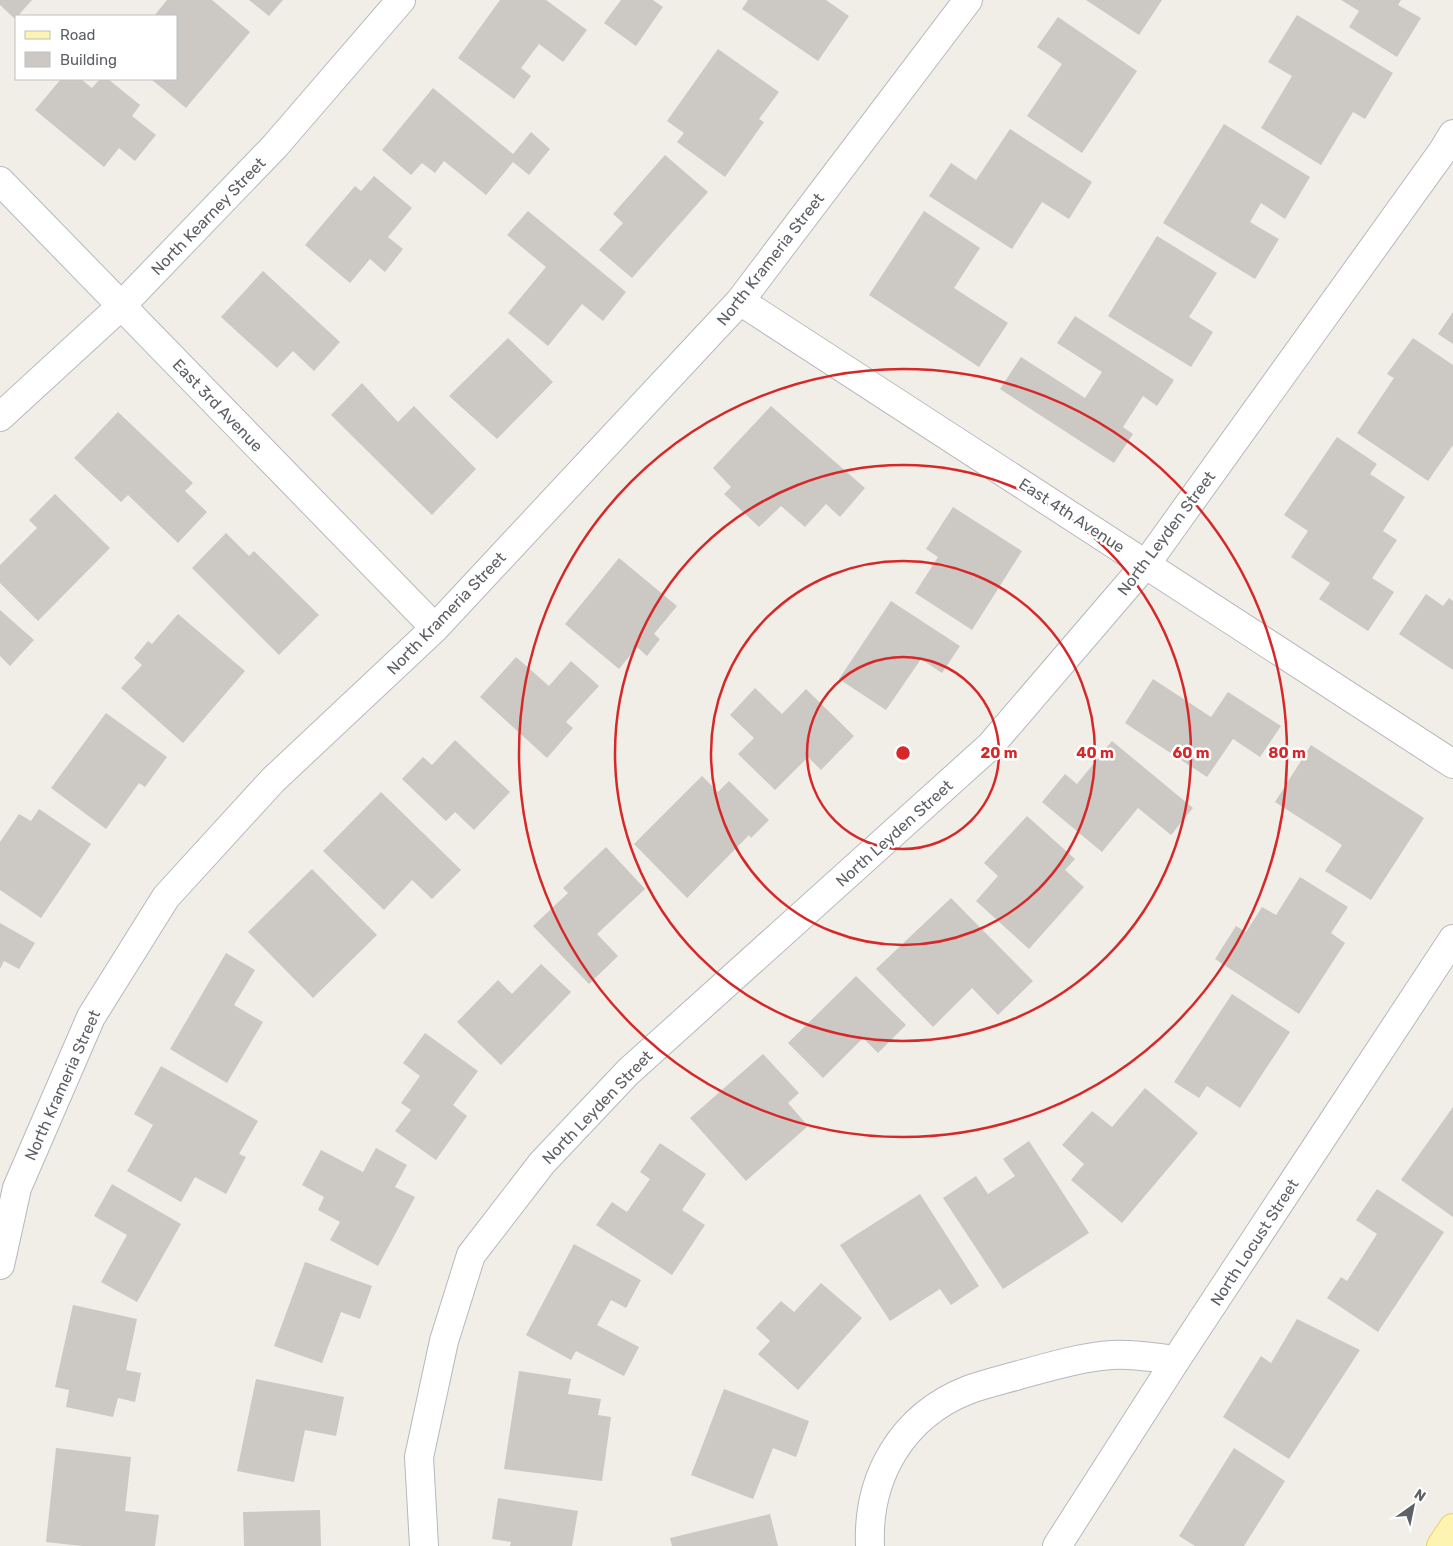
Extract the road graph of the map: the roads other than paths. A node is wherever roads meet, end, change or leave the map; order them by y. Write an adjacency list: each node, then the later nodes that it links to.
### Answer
1 (401, 0): 6 (street, North Kearney Street)
2 (968, 0): 5 (street, North Krameria Street)
3 (1453, 134): 8 (street, North Leyden Street)
4 (0, 182): 6 (street, East 3rd Avenue)
5 (740, 301): 8 (street, East 4th Avenue); 9 (street, North Krameria Street)
6 (121, 306): 7 (street, North Kearney Street); 9 (street, East 3rd Avenue)
7 (0, 417)
8 (1146, 564): 10 (street, East 4th Avenue); 15 (street, North Leyden Street)
9 (436, 628): 12 (street, North Krameria Street)
10 (1453, 764)
11 (1453, 939): 13 (street, North Locust Street)
12 (0, 1265)
13 (1176, 1360): 16 (street); 17 (street, North Locust Street)
14 (1453, 1528): 18 (main road)
15 (424, 1546)
16 (870, 1546)
17 (1057, 1546)
18 (1441, 1546)

